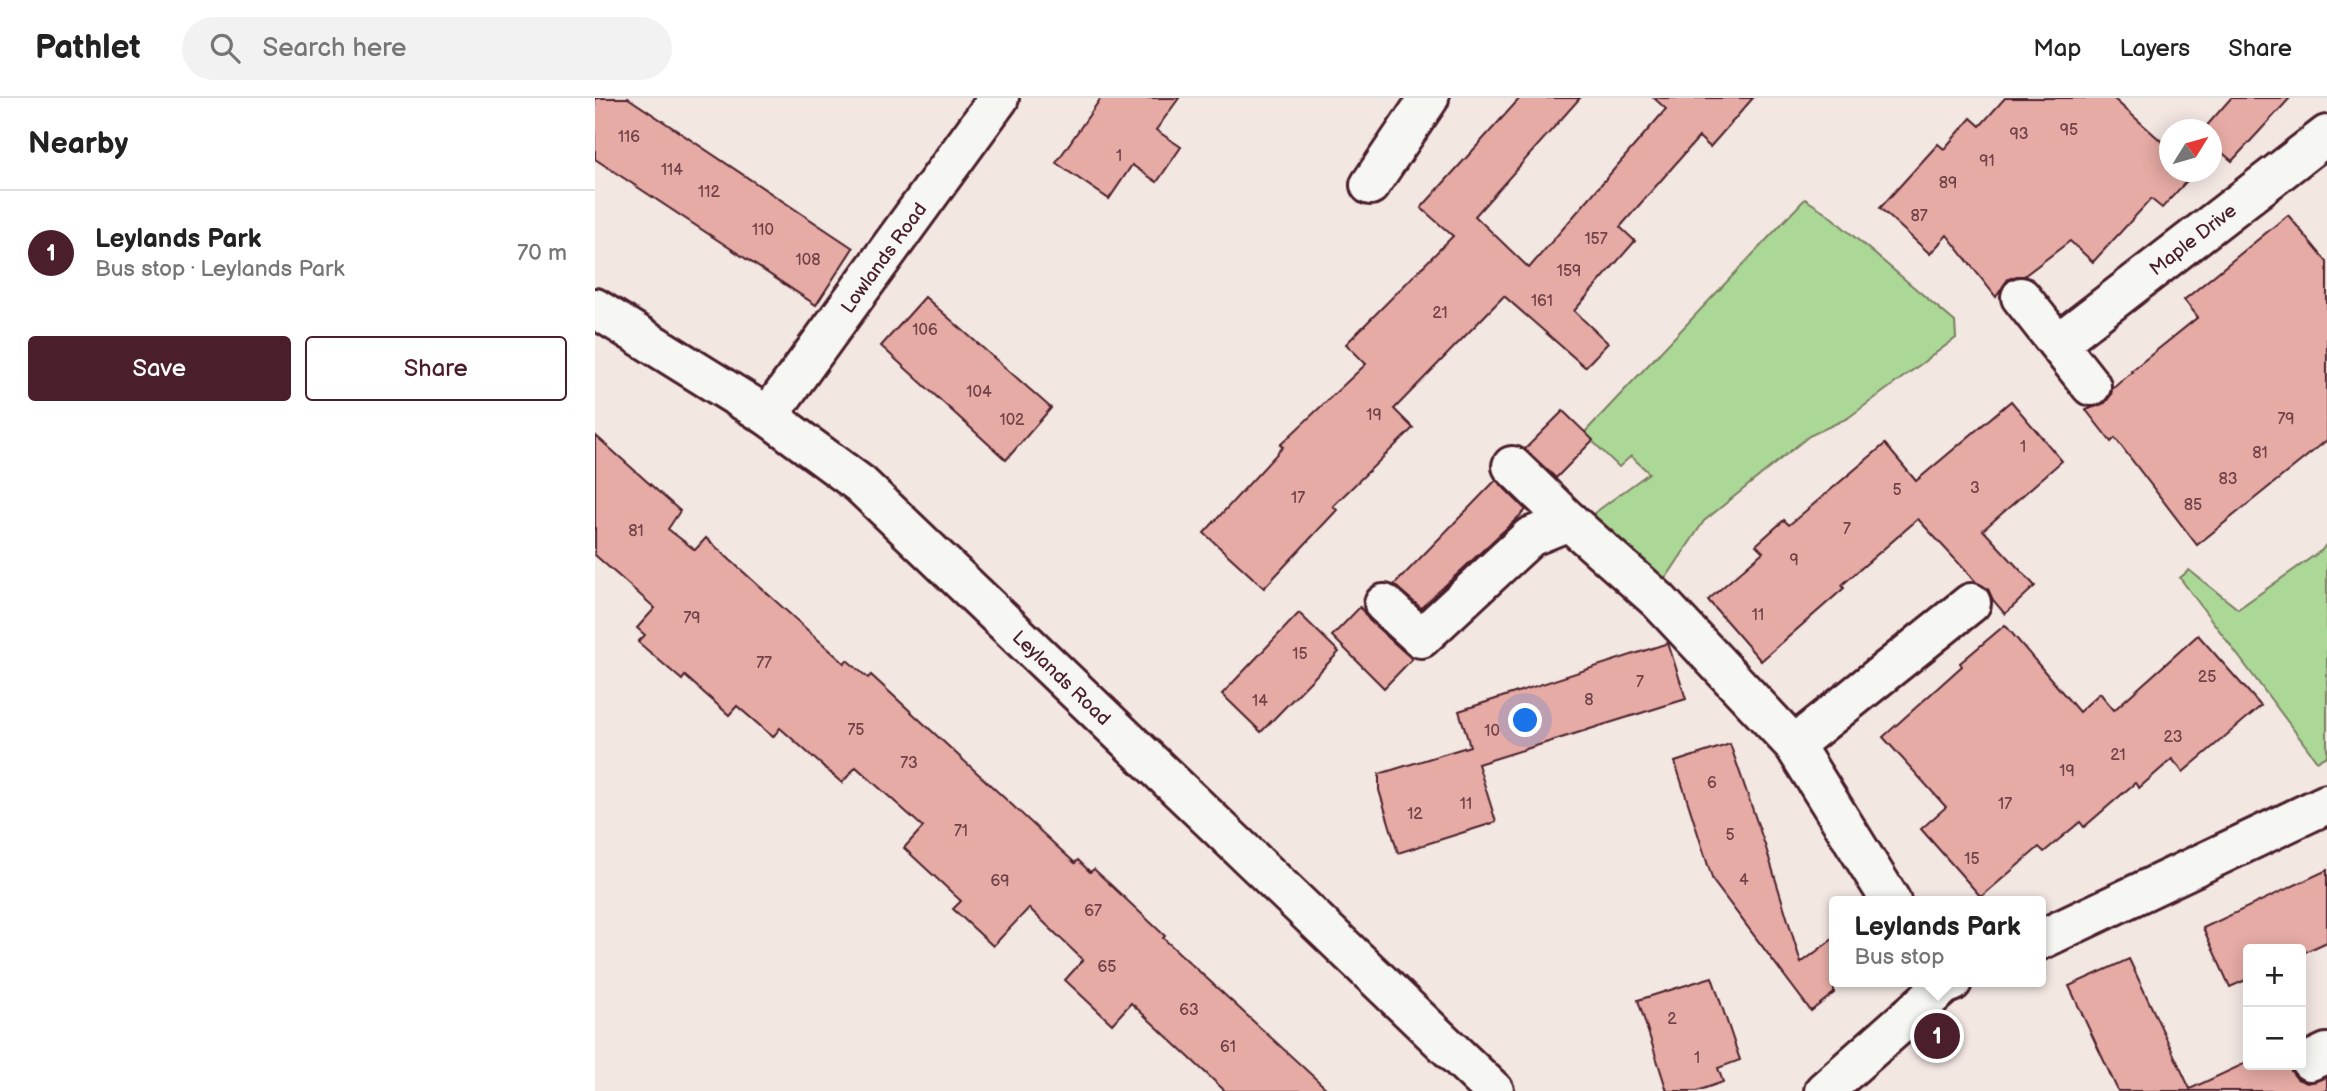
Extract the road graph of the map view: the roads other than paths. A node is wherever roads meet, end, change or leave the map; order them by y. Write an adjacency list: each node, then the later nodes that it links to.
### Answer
1 (999, 98): 9 (street, Lowlands Road)
2 (1429, 98): 4 (street)
3 (2327, 135): 7 (street, Maple Drive)
4 (1370, 185)
5 (2021, 297): 7 (street)
6 (595, 308): 9 (street, Leylands Road)
7 (2058, 343): 8 (street)
8 (2091, 386)
9 (768, 416): 19 (street, Leylands Road)
10 (1512, 466): 11 (street)
11 (1578, 529): 13 (street); 14 (street)
12 (1971, 603): 14 (street)
13 (1384, 604)
14 (1794, 745): 16 (street)
15 (2327, 804): 17 (street)
16 (1888, 896)
17 (2046, 937)
18 (1941, 987): 20 (street)
19 (1494, 1091)
20 (1824, 1091)

